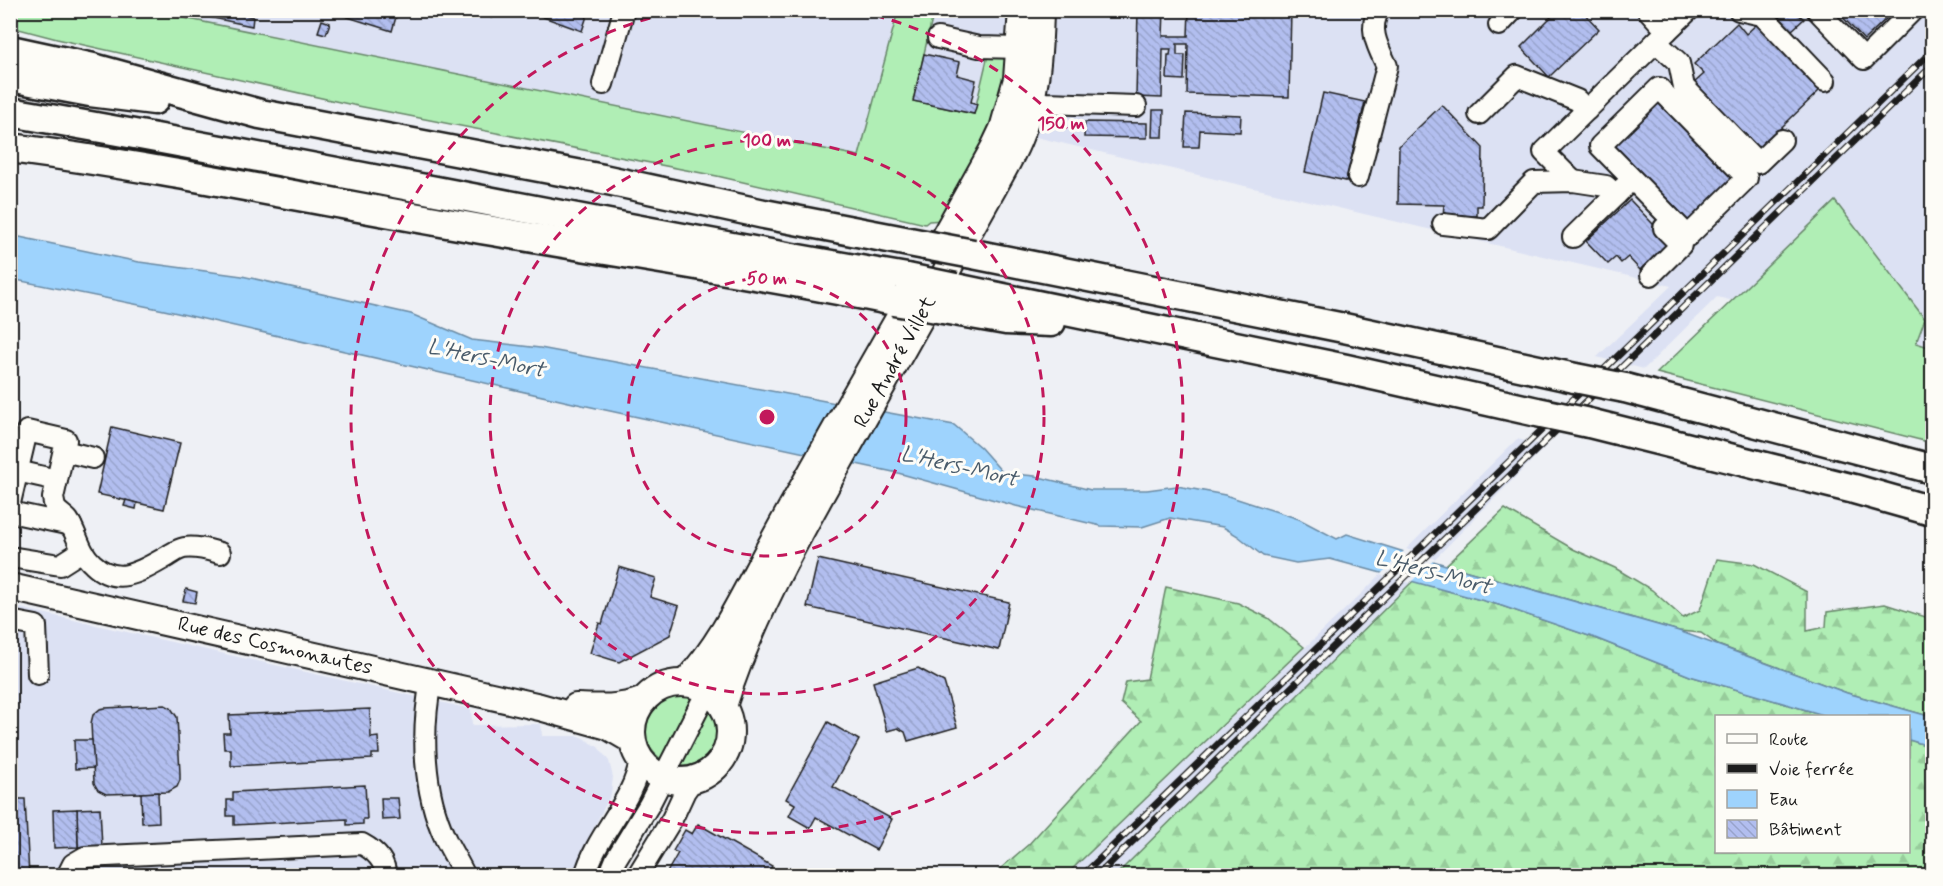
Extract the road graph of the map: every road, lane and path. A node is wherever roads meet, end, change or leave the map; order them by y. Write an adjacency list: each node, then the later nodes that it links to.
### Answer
1 (624, 10): 20 (street)
2 (1022, 10): 15 (main road, Rue André Villet)
3 (1031, 10): 34 (street)
4 (1040, 10): 22 (main road, Rue André Villet)
5 (1379, 10): 30 (street)
6 (1513, 10): 12 (street)
7 (1648, 10): 13 (street)
8 (1689, 10): 13 (street)
9 (1739, 10): 19 (street)
10 (1816, 10): 11 (street)
11 (1913, 10)
12 (1499, 25)
13 (1662, 36): 17 (street); 28 (street)
14 (938, 38): 15 (street)
15 (1020, 48): 34 (main road, Rue André Villet)
16 (10, 50): 26 (highway)
17 (1635, 63): 21 (street); 24 (street)
18 (10, 77): 26 (highway)
19 (1825, 81)
20 (603, 84)
21 (1659, 88): 21 (street)
22 (1031, 100): 23 (street); 34 (main road, Rue André Villet)
23 (1136, 106)
24 (1587, 110): 27 (street); 31 (street)
25 (10, 112): 37 (highway)
26 (260, 114): 34 (highway, bridge)
27 (1479, 114)
28 (1782, 140)
29 (10, 148): 37 (highway)
30 (1358, 177)
31 (1574, 181): 32 (street); 33 (street)
32 (1616, 195): 35 (street); 36 (street)
33 (1443, 224)
34 (963, 236): 40 (highway, bridge); 44 (main road, Rue André Villet)
35 (1573, 237)
36 (1651, 275)
37 (900, 290): 45 (highway, bridge)
38 (64, 452): 39 (street); 41 (street); 42 (street)
39 (93, 458)
40 (1932, 469)
41 (17, 471): 42 (street); 43 (street)
42 (57, 480): 47 (street)
43 (10, 503)
44 (805, 504): 57 (main road, Rue André Villet); 57 (main road, Rue André Villet)
45 (1932, 511)
46 (10, 512): 47 (street)
47 (70, 525): 48 (street)
48 (82, 551): 50 (street); 51 (street)
49 (220, 553): 51 (street)
50 (10, 557)
51 (117, 577): 53 (street)
52 (10, 587): 53 (main road, Rue des Cosmonautes)
53 (109, 609): 56 (main road, Rue des Cosmonautes)
54 (10, 621): 55 (street)
55 (38, 674)
56 (431, 681): 59 (main road, Rue des Cosmonautes); 65 (street)
57 (706, 693): 58 (main road, Rue des Cosmonautes); 61 (street); 62 (main road)
58 (642, 700): 59 (main road, Rue des Cosmonautes); 60 (main road)
59 (540, 706): 60 (main road, Rue des Cosmonautes)
60 (636, 750): 61 (main road, Rue des Cosmonautes); 66 (street)
61 (662, 778): 62 (main road); 67 (street)
62 (693, 780): 68 (street)
63 (67, 876): 64 (street)
64 (386, 876)
65 (465, 876)
66 (585, 876)
67 (609, 876)
68 (637, 876)

